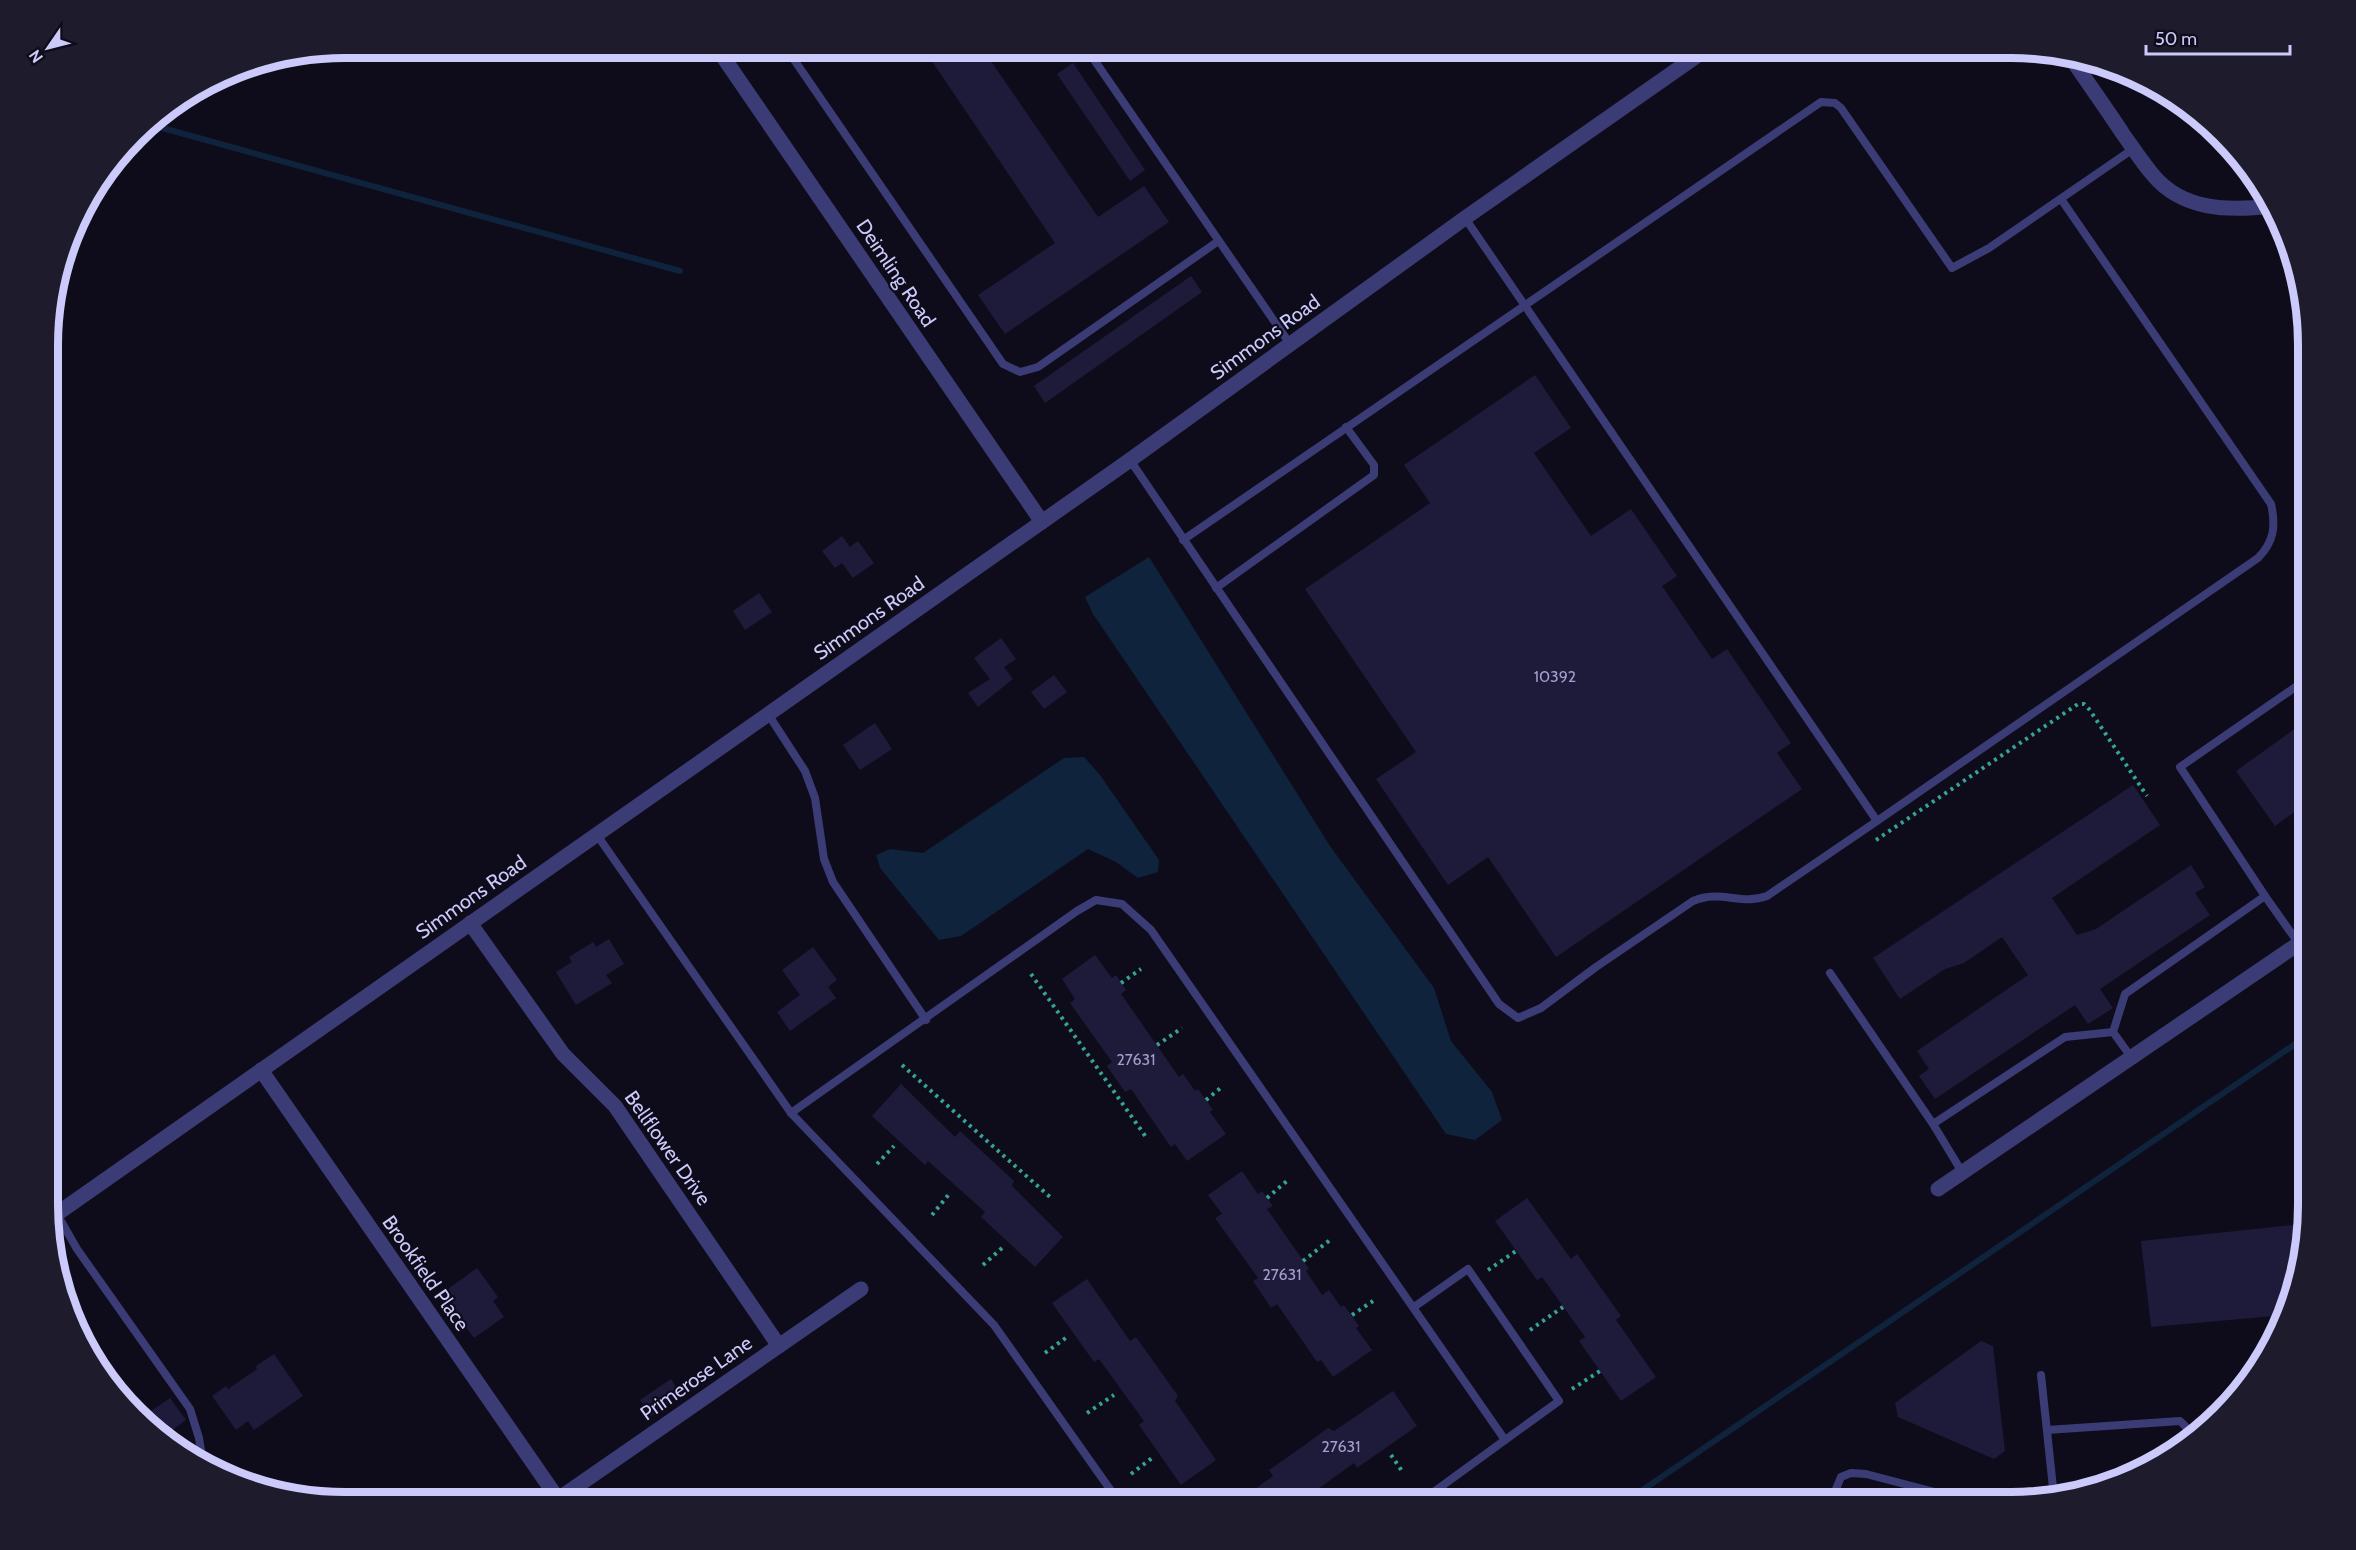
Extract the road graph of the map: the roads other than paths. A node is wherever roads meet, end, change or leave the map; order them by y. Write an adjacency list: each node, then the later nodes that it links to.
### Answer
1 (724, 58): 15 (street, Deimling Road)
2 (793, 58): 10 (lane)
3 (1093, 58): 10 (lane)
4 (1694, 58): 9 (street, Simmons Road)
5 (2077, 66): 6 (street)
6 (2133, 149): 7 (lane); 8 (street)
7 (2061, 199): 11 (lane); 20 (lane)
8 (2262, 207)
9 (1465, 218): 11 (lane); 12 (street, Simmons Road)
10 (1217, 242): 12 (lane)
11 (1524, 305): 13 (lane); 20 (lane)
12 (1290, 344): 14 (street, Simmons Road)
13 (1346, 427): 16 (lane); 17 (lane)
14 (1130, 460): 15 (street, Simmons Road); 16 (lane)
15 (1042, 522): 19 (street, Simmons Road)
16 (1183, 540): 17 (lane)
17 (1216, 588): 20 (lane)
18 (2298, 685): 22 (lane)
19 (768, 714): 21 (street, Simmons Road); 27 (lane)
20 (1877, 821)
21 (597, 834): 23 (street, Simmons Road); 31 (lane)
22 (2265, 896): 24 (lane); 28 (lane)
23 (470, 923): 30 (street, Simmons Road); 39 (street, Bellflower Drive)
24 (2298, 935)
25 (2298, 944): 29 (street)
26 (1830, 973): 32 (lane)
27 (926, 1020): 31 (lane); 38 (lane)
28 (2113, 1032): 29 (lane); 32 (lane)
29 (2131, 1058): 33 (street)
30 (261, 1071): 35 (street, Simmons Road); 46 (street, Brookfield Place)
31 (791, 1113): 48 (lane)
32 (1933, 1124): 33 (lane)
33 (1962, 1172): 34 (street)
34 (1938, 1189)
35 (58, 1213)
36 (59, 1223): 44 (lane)
37 (861, 1289): 39 (street, Primerose Lane)
38 (1414, 1307): 43 (lane); 43 (lane)
39 (779, 1346): 47 (street, Primerose Lane)
40 (2041, 1375): 42 (lane)
41 (2189, 1429): 42 (lane)
42 (2047, 1430): 45 (lane)
43 (1506, 1440): 49 (lane)
44 (201, 1453)
45 (2053, 1488)
46 (550, 1492)
47 (569, 1492)
48 (1112, 1492)
49 (1434, 1492)
50 (1837, 1492): 51 (lane)
51 (1935, 1492)

